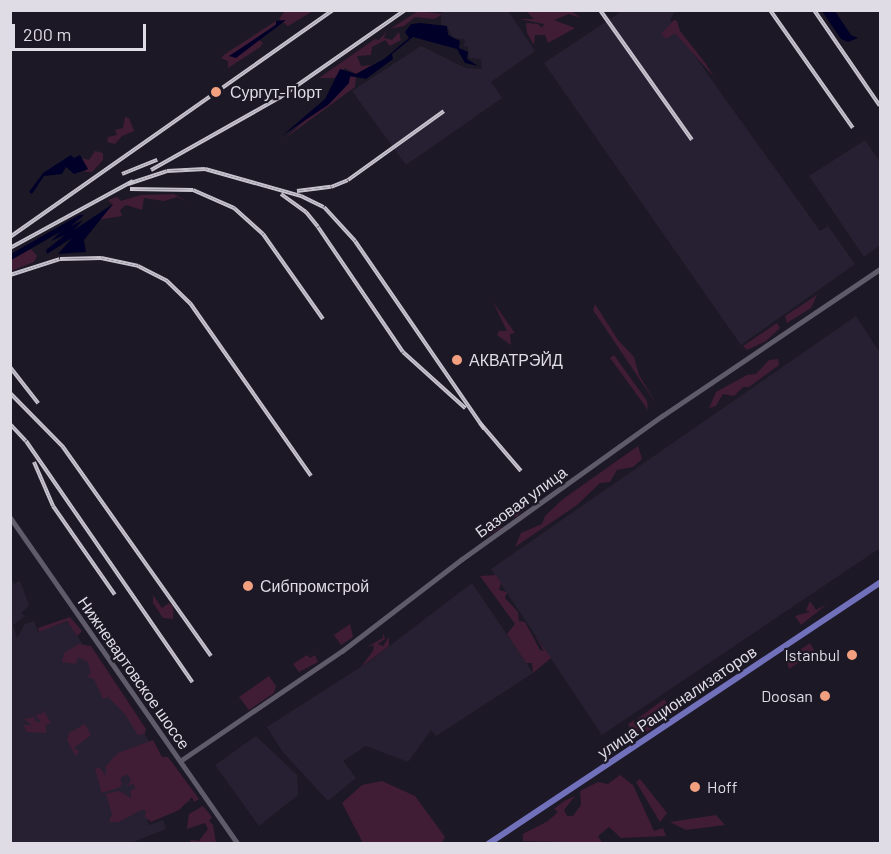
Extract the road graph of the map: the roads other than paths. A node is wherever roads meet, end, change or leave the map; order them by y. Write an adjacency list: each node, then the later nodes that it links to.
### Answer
1 (880, 269): 4 (street, Базовая улица)
2 (10, 517): 4 (street, Нижневартовское шоссе)
3 (880, 583): 6 (main road, улица Рационализаторов)
4 (180, 762): 5 (street, Нижневартовское шоссе)
5 (238, 843)
6 (488, 843)

